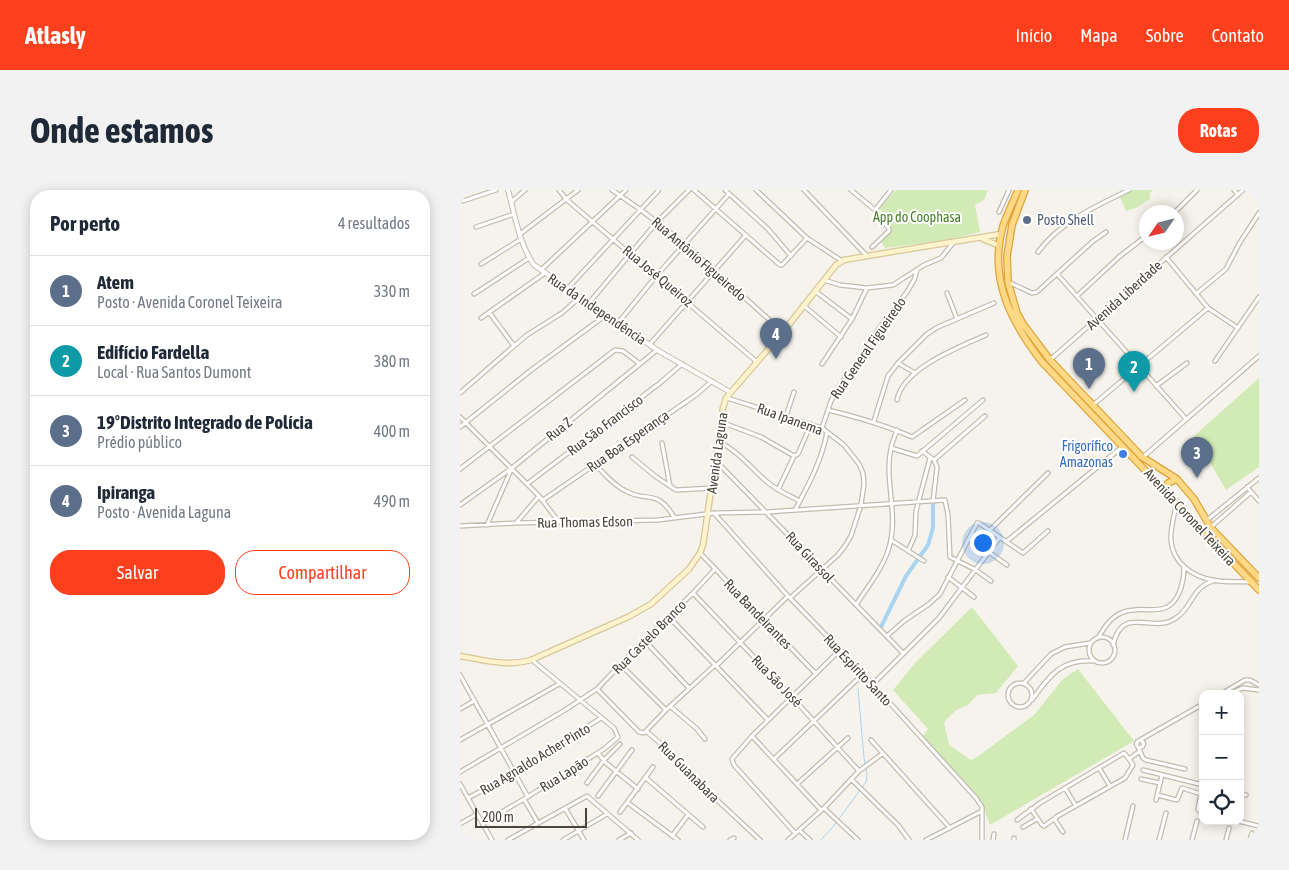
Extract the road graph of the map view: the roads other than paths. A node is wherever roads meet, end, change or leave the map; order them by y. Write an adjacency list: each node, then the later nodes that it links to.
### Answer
1 (496, 190): 27 (street)
2 (508, 190): 28 (street, Rua da Independência)
3 (525, 190): 28 (street)
4 (559, 190): 26 (street, Rua José Queiroz)
5 (578, 190): 26 (street)
6 (612, 190): 25 (street, Rua Antônio Figueiredo)
7 (626, 190): 25 (street)
8 (689, 190): 37 (street)
9 (694, 190): 30 (street)
10 (725, 190): 23 (street)
11 (756, 190): 43 (street)
12 (804, 190): 54 (street)
13 (852, 190): 32 (street)
14 (891, 190): 32 (street)
15 (1009, 190): 33 (street)
16 (1018, 190): 40 (highway, Avenida Coronel Teixeira)
17 (1025, 190): 65 (highway, Avenida Coronel Teixeira)
18 (1129, 190): 51 (street)
19 (1197, 190): 29 (street)
20 (1234, 190): 24 (street)
21 (1243, 190): 24 (street, Avenida Liberdade)
22 (658, 191): 31 (street)
23 (729, 194): 30 (street); 53 (street)
24 (1238, 195): 55 (street, Avenida Liberdade)
25 (620, 197): 31 (street, Rua Antônio Figueiredo); 36 (street)
26 (567, 200): 36 (street, Rua José Queiroz); 41 (street)
27 (463, 202)
28 (511, 202): 35 (street, Rua da Independência)
29 (1182, 205)
30 (716, 209): 42 (street); 48 (street)
31 (641, 210): 37 (street, Rua Antônio Figueiredo); 45 (street)
32 (875, 210): 50 (street)
33 (999, 212)
34 (1259, 213): 69 (street)
35 (515, 214): 38 (street); 41 (street, Rua da Independência)
36 (593, 222): 45 (street, Rua José Queiroz); 61 (street)
37 (657, 222): 48 (street, Rua Antônio Figueiredo); 52 (street)
38 (476, 227)
39 (1106, 232): 63 (street)
40 (1001, 234): 44 (main road); 49 (highway, Avenida Coronel Teixeira)
41 (521, 236): 56 (street, Rua da Independência); 58 (street)
42 (745, 236): 53 (street); 60 (street)
43 (807, 238): 53 (street); 57 (street)
44 (982, 238): 47 (main road); 49 (main road)
45 (613, 239): 52 (street, Rua José Queiroz); 66 (street)
46 (1139, 241): 73 (street)
47 (953, 243): 54 (main road); 59 (street)
48 (684, 244): 60 (street, Rua Antônio Figueiredo); 62 (street)
49 (1000, 246): 131 (highway, Avenida Coronel Teixeira)
50 (872, 247)
51 (1038, 252)
52 (630, 254): 62 (street, Rua José Queiroz); 76 (street)
53 (791, 256)
54 (867, 256): 57 (main road)
55 (1166, 257): 69 (street); 85 (street, Avenida Liberdade)
56 (529, 258): 61 (street, Rua da Independência); 71 (street)
57 (842, 261): 64 (main road, Avenida Laguna)
58 (481, 264)
59 (917, 270): 67 (street); 115 (street, Rua General Figueiredo)
60 (714, 271): 75 (street); 88 (street, Rua Antônio Figueiredo)
61 (543, 272): 66 (street, Rua da Independência); 80 (street)
62 (657, 275): 75 (street, Rua José Queiroz); 86 (street)
63 (1058, 275): 65 (street); 73 (street)
64 (823, 280): 67 (street); 68 (main road, Avenida Laguna)
65 (1008, 282): 95 (highway, Avenida Coronel Teixeira)
66 (568, 288): 72 (street, Rua da Independência)
67 (867, 288): 83 (street)
68 (814, 291): 78 (main road, Avenida Laguna); 83 (street)
69 (1197, 292): 79 (street)
70 (947, 293): 84 (street)
71 (474, 294)
72 (580, 296): 76 (street, Rua da Independência); 92 (street)
73 (1077, 296): 85 (street)
74 (1259, 297): 87 (street)
75 (687, 301): 91 (street); 97 (street, Rua José Queiroz)
76 (589, 303): 81 (street, Rua da Independência)
77 (994, 303): 84 (street)
78 (804, 305): 88 (main road, Avenida Laguna); 90 (street)
79 (1208, 308): 87 (street); 103 (street)
80 (489, 312): 82 (street); 92 (street)
81 (606, 315): 86 (street, Rua da Independência); 121 (street)
82 (481, 318)
83 (852, 319): 90 (street)
84 (957, 319): 98 (street)
85 (1097, 320): 95 (street, Avenida Liberdade); 103 (street)
86 (618, 323): 91 (street, Rua da Independência)
87 (1238, 328): 96 (street)
88 (783, 332): 97 (main road, Avenida Laguna)
89 (986, 335): 104 (street)
90 (841, 337): 102 (street)
91 (650, 344): 93 (street, Rua da Independência)
92 (514, 346): 107 (street)
93 (657, 350): 100 (street, Rua Z); 101 (street, Rua da Independência)
94 (1259, 356): 119 (street)
95 (1050, 360): 114 (highway, Avenida Coronel Teixeira)
96 (1215, 361)
97 (757, 362): 108 (main road, Avenida Laguna)
98 (898, 363): 104 (street); 120 (street)
99 (1187, 363): 106 (street)
100 (640, 364): 130 (street); 140 (street, Rua Z)
101 (682, 364): 105 (street, Rua da Independência); 145 (street, Rua São Francisco)
102 (822, 364)
103 (1138, 366): 106 (street); 114 (street)
104 (915, 374): 111 (street)
105 (712, 381): 108 (street, Rua da Independência); 139 (street, Rua Boa Esperança)
106 (1156, 386): 119 (street)
107 (460, 392)
108 (730, 392): 110 (main road, Avenida Laguna)
109 (794, 392): 116 (street)
110 (726, 398): 116 (street, Rua Ipanema); 122 (main road, Avenida Laguna)
111 (897, 400)
112 (965, 400): 126 (street)
113 (983, 400): 133 (street)
114 (1093, 406): 136 (highway, Avenida Coronel Teixeira)
115 (828, 410): 120 (street); 125 (street, Rua General Figueiredo)
116 (786, 416): 123 (street, Rua Ipanema)
117 (985, 416): 137 (street)
118 (460, 417): 121 (street)
119 (1186, 419): 136 (street)
120 (874, 421): 126 (street)
121 (466, 422): 124 (street); 130 (street)
122 (721, 422): 128 (main road, Avenida Laguna); 134 (street)
123 (811, 424): 125 (street, Rua Ipanema); 134 (street)
124 (460, 427)
125 (822, 428): 127 (street, Rua Ipanema)
126 (897, 430): 132 (street)
127 (827, 432): 154 (street); 160 (street, Rua Ipanema)
128 (718, 440): 138 (main road, Avenida Laguna); 149 (street)
129 (662, 443): 146 (street)
130 (491, 447): 140 (street); 141 (street)
131 (1123, 447): 150 (highway, Avenida Coronel Teixeira); 177 (street)
132 (891, 448): 133 (street); 159 (street)
133 (922, 451): 137 (street)
134 (794, 456): 149 (street)
135 (632, 457): 146 (street)
136 (1142, 457): 144 (highway, Avenida Coronel Teixeira)
137 (932, 459): 155 (street); 157 (street)
138 (716, 462): 148 (main road, Avenida Laguna); 163 (street, Rua Girassol)
139 (595, 464): 153 (street, Rua Boa Esperança); 165 (street)
140 (512, 468): 145 (street); 161 (street, Rua Z); 169 (street)
141 (460, 469)
142 (1048, 473): 172 (street)
143 (1259, 478): 147 (street)
144 (1177, 479): 150 (highway); 166 (highway, Avenida Coronel Teixeira)
145 (528, 484): 152 (street)
146 (670, 486): 148 (street)
147 (1247, 487): 151 (street); 166 (street)
148 (713, 488): 164 (main road, Avenida Laguna)
149 (778, 490): 154 (street)
150 (1166, 491): 158 (highway, Avenida Coronel Teixeira)
151 (1251, 492): 156 (street); 171 (street)
152 (540, 496): 153 (street); 168 (street)
153 (543, 500): 167 (street)
154 (800, 501): 162 (street)
155 (933, 501): 157 (street, Rua Thomas Edson); 181 (street, Rua Thomas Edson)
156 (1259, 501)
157 (919, 502): 159 (street, Rua Thomas Edson); 178 (street)
158 (1177, 502): 184 (street); 192 (highway, Avenida Coronel Teixeira)
159 (892, 504): 160 (street, Rua Thomas Edson); 176 (street)
160 (861, 505): 162 (street, Rua Thomas Edson); 186 (street, Rua Ipanema)
161 (460, 506)
162 (795, 510): 163 (street, Rua Thomas Edson)
163 (767, 512): 164 (street, Rua Thomas Edson); 186 (street, Rua Girassol)
164 (712, 514): 165 (street, Rua Thomas Edson); 180 (main road, Avenida Laguna); 196 (street, Rua Espírito Santo)
165 (674, 518): 167 (street, Rua Thomas Edson)
166 (1206, 521): 171 (highway, Avenida Coronel Teixeira)
167 (559, 522): 168 (street, Rua Thomas Edson)
168 (516, 523): 169 (street, Rua Thomas Edson)
169 (487, 524): 170 (street, Rua Thomas Edson)
170 (460, 526)
171 (1211, 528): 189 (highway, Avenida Coronel Teixeira)
172 (990, 530): 174 (street); 175 (street)
173 (1048, 531): 177 (street)
174 (1000, 537): 177 (street); 179 (street)
175 (969, 538): 179 (street); 181 (street)
176 (891, 540): 178 (street); 198 (street)
177 (1007, 541)
178 (908, 551): 182 (street)
179 (989, 552): 183 (street); 187 (street)
180 (700, 553): 185 (street, Rua Bandeirantes); 210 (main road, Avenida Laguna)
181 (956, 560): 187 (street); 188 (street)
182 (924, 561)
183 (1007, 566)
184 (1184, 566): 191 (street); 202 (street)
185 (715, 569): 195 (street, Rua Castelo Branco); 200 (street, Rua Bandeirantes)
186 (821, 570): 196 (street, Rua Ipanema); 198 (street, Rua Girassol)
187 (976, 570): 190 (street); 193 (street)
188 (948, 577): 193 (street); 201 (street)
189 (1259, 578)
190 (991, 581)
191 (1214, 581): 192 (street); 206 (street)
192 (1252, 582): 194 (highway, Avenida Coronel Teixeira)
193 (963, 588): 197 (street); 208 (street)
194 (1259, 590)
195 (693, 593): 199 (street, Rua Castelo Branco); 204 (street, Rua São José)
196 (789, 597): 200 (street, Rua Ipanema); 207 (street, Rua Espírito Santo)
197 (974, 597)
198 (856, 605): 201 (street, Rua Girassol)
199 (668, 617): 203 (street, Rua Castelo Branco); 213 (street)
200 (764, 619): 204 (street, Rua Ipanema); 214 (street, Rua Bandeirantes)
201 (887, 636): 208 (street, Rua Girassol)
202 (1098, 638): 205 (street); 206 (street)
203 (644, 640): 212 (street, Rua Castelo Branco); 223 (street)
204 (740, 643): 213 (street, Rua Ipanema); 230 (street, Rua São José)
205 (1091, 643): 211 (street); 219 (street)
206 (1114, 645): 211 (street)
207 (840, 650): 214 (street); 215 (street, Rua Espírito Santo)
208 (903, 653): 221 (street)
209 (460, 656): 210 (main road, Avenida Laguna)
210 (531, 660): 220 (street)
211 (1094, 661): 231 (street)
212 (621, 665): 226 (street, Rua Castelo Branco); 237 (street)
213 (716, 666): 223 (street, Rua Ipanema); 239 (street)
214 (816, 674): 230 (street)
215 (863, 674): 221 (street, Rua Espírito Santo); 240 (street)
216 (460, 677): 232 (street)
217 (1241, 682): 218 (street); 224 (street); 227 (street)
218 (1252, 682): 222 (street); 225 (street)
219 (1024, 683): 231 (street); 231 (street)
220 (560, 684): 233 (street); 241 (street)
221 (873, 684): 295 (street, Rua Espírito Santo)
222 (1259, 685)
223 (689, 688): 234 (street, Rua Ipanema)
224 (1243, 688): 225 (street); 228 (street)
225 (1250, 688): 229 (street)
226 (597, 689): 233 (street, Rua Castelo Branco); 242 (street, Rua Guanabara)
227 (1228, 690)
228 (1238, 690)
229 (1259, 690)
230 (792, 697): 239 (street); 240 (street, Rua São José)
231 (1032, 700)
232 (474, 701): 236 (street); 241 (street)
233 (580, 701): 238 (street); 254 (street, Rua Castelo Branco)
234 (670, 706): 237 (street, Rua Ipanema); 246 (street)
235 (1199, 707): 243 (street)
236 (460, 709)
237 (666, 710): 242 (street, Rua Ipanema)
238 (601, 718): 257 (street, Rua Lapão); 270 (street, Rua Agnaldo Acher Pinto)
239 (768, 720): 244 (street)
240 (815, 722): 252 (street, Rua São José); 260 (street)
241 (488, 724): 247 (street); 254 (street)
242 (646, 731): 330 (street, Rua Guanabara)
243 (1149, 735): 249 (street); 251 (street)
244 (752, 736): 260 (street); 315 (street)
245 (848, 738): 252 (street)
246 (705, 739)
247 (460, 740)
248 (871, 740): 258 (street)
249 (1140, 740): 251 (street); 253 (street)
250 (620, 744): 262 (street)
251 (1144, 746): 253 (street); 259 (street)
252 (838, 747): 268 (street, Rua São José); 278 (street)
253 (1138, 747): 256 (street)
254 (502, 749): 269 (street, Rua Castelo Branco); 270 (street)
255 (632, 750): 267 (street)
256 (1140, 751): 259 (street); 261 (street)
257 (598, 753): 262 (street); 287 (street, Rua Lapão)
258 (882, 754): 268 (street); 312 (street)
259 (1143, 758): 266 (street)
260 (774, 759): 278 (street)
261 (1129, 759): 264 (street); 280 (street)
262 (604, 760): 267 (street); 275 (street)
263 (653, 767): 272 (street)
264 (1099, 768): 280 (street); 282 (street)
265 (1142, 770): 271 (street)
266 (1185, 770)
267 (616, 771): 281 (street); 285 (street)
268 (859, 771): 273 (street)
269 (460, 772)
270 (514, 773): 286 (street, Rua Agnaldo Acher Pinto); 287 (street)
271 (1162, 775): 276 (street); 279 (street)
272 (646, 778): 281 (street); 300 (street)
273 (851, 779): 293 (street); 334 (street)
274 (1141, 779): 276 (street)
275 (587, 783)
276 (1160, 783): 284 (street)
277 (460, 784): 286 (street)
278 (797, 784): 293 (street)
279 (1199, 784)
280 (1110, 786): 290 (street)
281 (638, 788): 289 (street)
282 (1065, 788): 290 (street); 294 (street)
283 (1199, 793): 284 (street)
284 (1157, 795): 288 (street)
285 (598, 796)
286 (468, 798): 298 (street)
287 (526, 798): 306 (street, Rua Lapão); 307 (street)
288 (1156, 800)
289 (628, 802): 296 (street); 320 (street)
290 (1076, 806): 302 (street)
291 (1133, 806): 338 (street)
292 (565, 808): 299 (street); 307 (street); 314 (street)
293 (822, 809): 315 (street); 333 (street)
294 (1031, 809): 301 (street); 303 (street)
295 (982, 811): 312 (street); 336 (street)
296 (620, 812)
297 (1166, 813): 339 (street)
298 (477, 814): 306 (street); 308 (street)
299 (607, 814): 314 (street); 317 (street)
300 (688, 815): 310 (street); 320 (street)
301 (1037, 818): 302 (street); 311 (street)
302 (1055, 819): 316 (street)
303 (1017, 820)
304 (1197, 821): 340 (street)
305 (1244, 822): 309 (street)
306 (483, 823): 322 (street)
307 (538, 823): 323 (street)
308 (460, 824)
309 (1259, 826)
310 (703, 827)
311 (1023, 827)
312 (950, 828): 335 (street)
313 (1230, 828): 341 (street)
314 (579, 831): 324 (street); 325 (street)
315 (797, 831): 331 (street); 332 (street)
316 (1063, 832)
317 (631, 833): 326 (street); 327 (street)
318 (1252, 833): 342 (street)
319 (994, 834): 337 (street)
320 (672, 836): 328 (street)
321 (734, 838): 329 (street)
322 (492, 840)
323 (508, 840)
324 (563, 840)
325 (584, 840)
326 (619, 840)
327 (638, 840)
328 (678, 840)
329 (730, 840)
330 (760, 840)
331 (788, 840)
332 (810, 840)
333 (858, 840)
334 (909, 840)
335 (926, 840)
336 (982, 840)
337 (993, 840)
338 (1125, 840)
339 (1158, 840)
340 (1192, 840)
341 (1226, 840)
342 (1250, 840)

